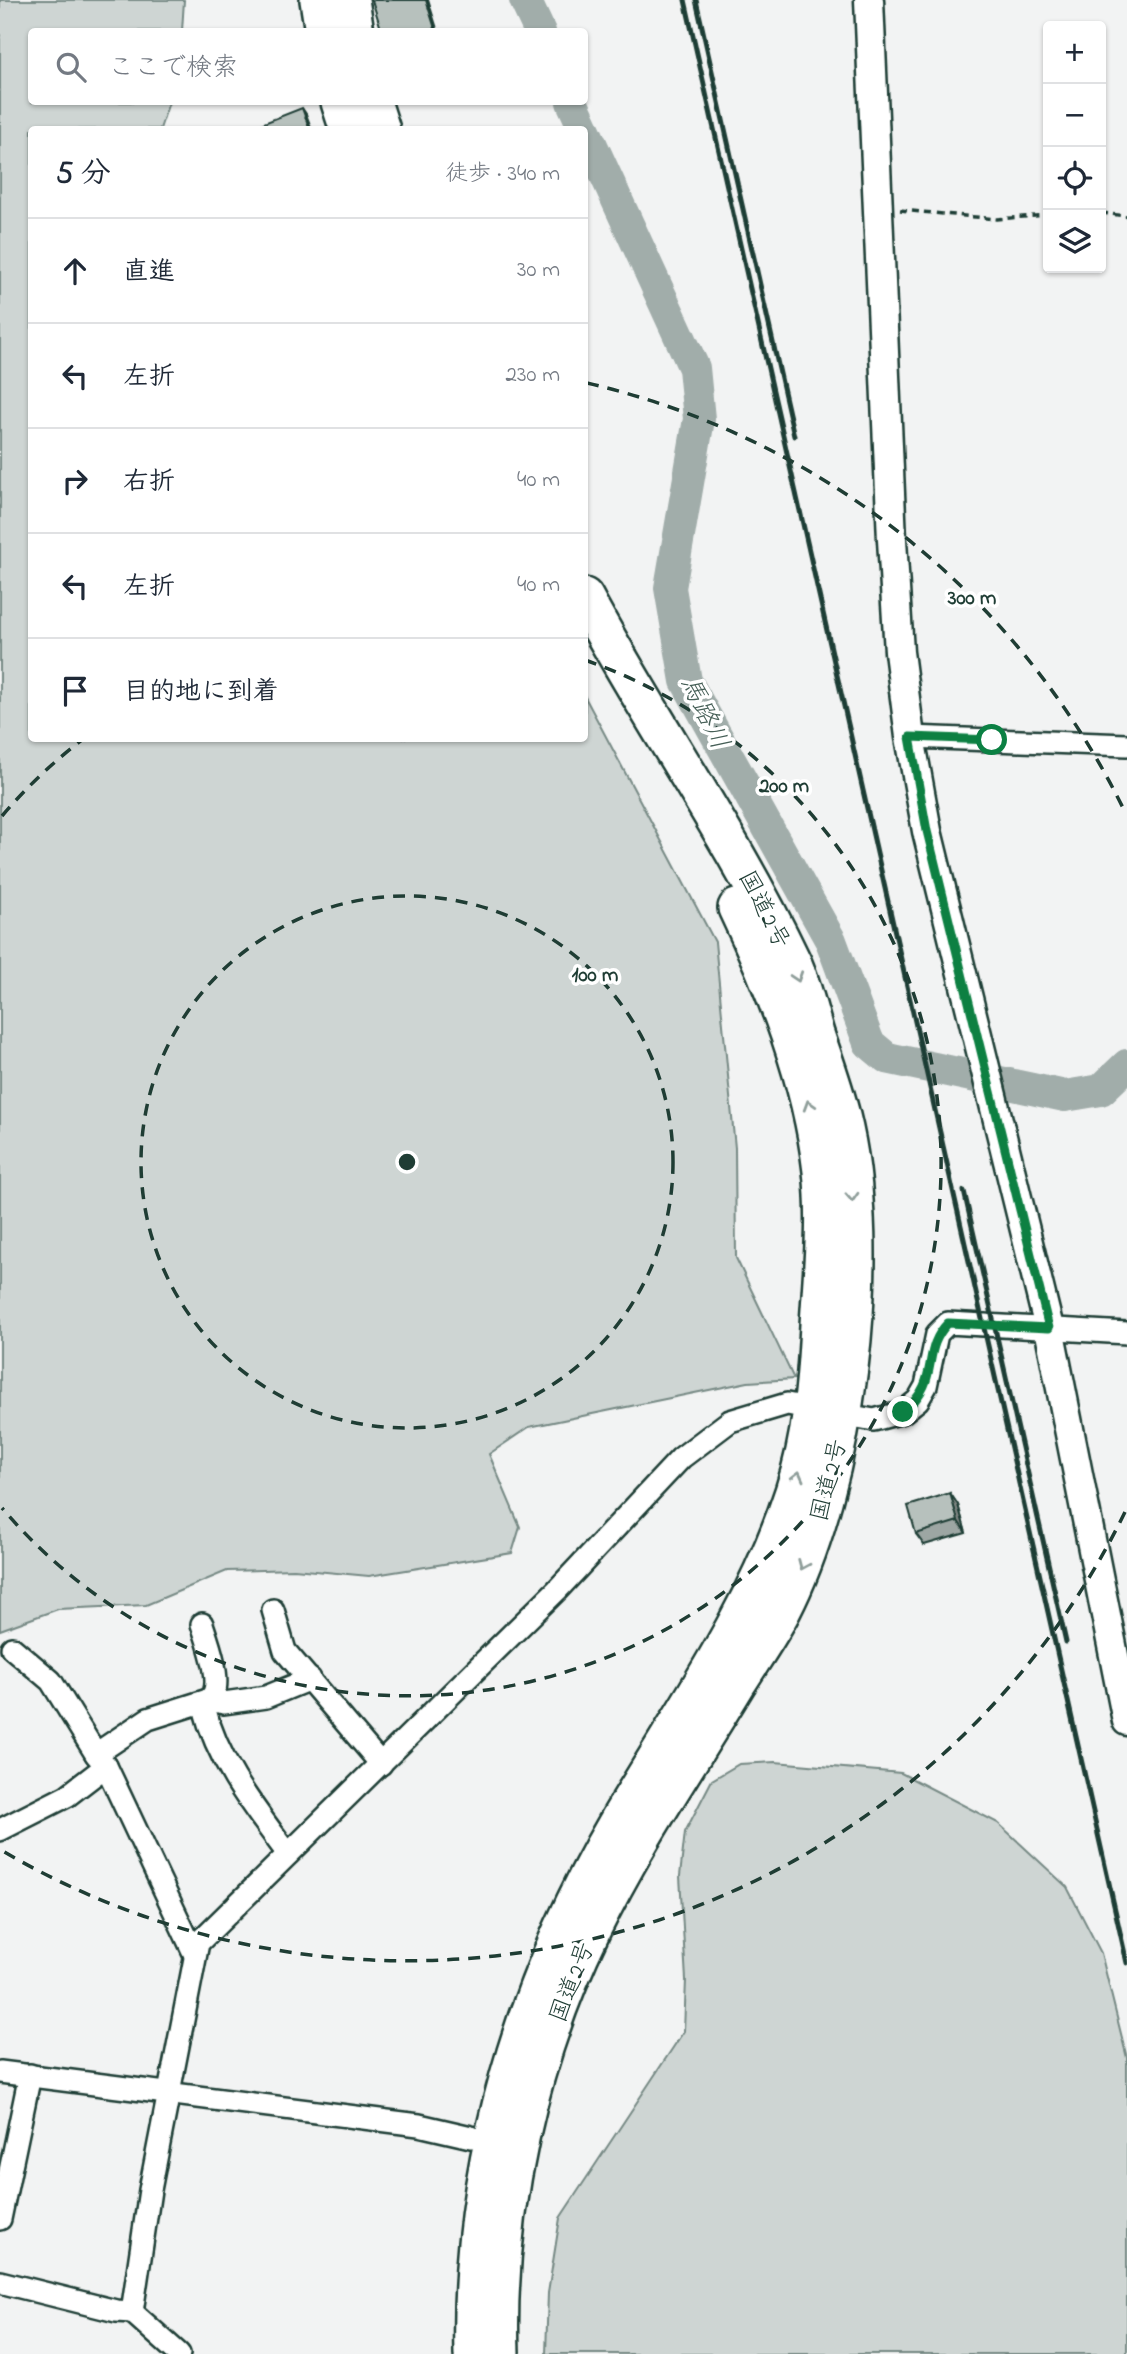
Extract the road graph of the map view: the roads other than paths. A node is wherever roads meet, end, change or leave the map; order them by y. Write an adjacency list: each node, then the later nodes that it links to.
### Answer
1 (318, 0): 4 (highway)
2 (349, 0): 5 (highway)
3 (869, 0): 12 (street)
4 (323, 28)
5 (354, 28)
6 (341, 105): 8 (highway)
7 (373, 105): 9 (highway)
8 (348, 126)
9 (380, 126)
10 (588, 604): 16 (highway, 国道2号, one-way to 16)
11 (588, 639): 16 (highway, 国道2号, one-way to 11)
12 (910, 737): 13 (street); 14 (street)
13 (1127, 745)
14 (1049, 1328): 15 (street); 16 (street); 23 (street)
15 (1127, 1334)
16 (828, 1413): 20 (highway, 国道2号); 25 (street)
17 (273, 1610): 21 (street)
18 (202, 1624): 22 (street)
19 (12, 1648): 24 (street)
20 (731, 1665): 32 (highway); 38 (highway, 国道2号); 39 (highway, 国道2号); 40 (highway)
21 (310, 1679): 22 (street); 25 (street)
22 (208, 1700): 24 (street); 27 (street)
23 (1127, 1721)
24 (101, 1760): 26 (street); 28 (street)
25 (381, 1764): 27 (street)
26 (0, 1830)
27 (288, 1854): 28 (street)
28 (195, 1955): 31 (street)
29 (0, 2072): 30 (street)
30 (30, 2075): 31 (street); 33 (street)
31 (169, 2091): 32 (street); 35 (street)
32 (471, 2137): 37 (highway)
33 (0, 2219)
34 (0, 2282): 35 (street)
35 (132, 2312): 36 (street)
36 (179, 2354)
37 (452, 2354)
38 (473, 2354)
39 (500, 2354)
40 (521, 2354)

